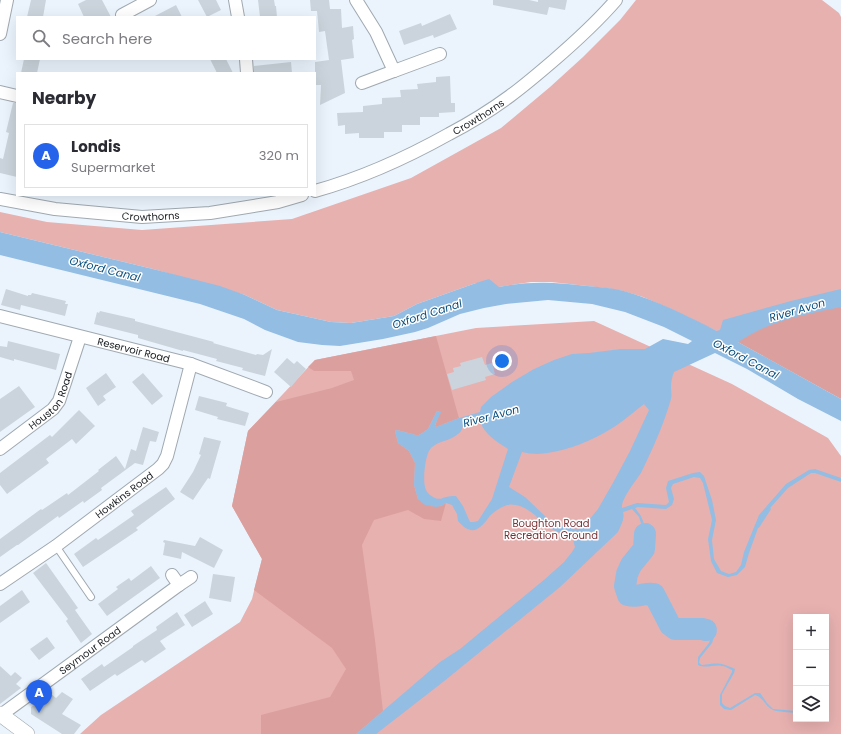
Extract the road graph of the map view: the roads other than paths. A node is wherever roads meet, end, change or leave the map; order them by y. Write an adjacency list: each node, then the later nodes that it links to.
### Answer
1 (7, 0): 9 (street)
2 (150, 0): 6 (street)
3 (235, 0): 8 (street)
4 (356, 0): 12 (street)
5 (616, 0): 17 (street, Crowthorns)
6 (135, 4): 7 (street)
7 (122, 15)
8 (238, 16)
9 (0, 34)
10 (440, 54): 12 (street)
11 (246, 60): 13 (street)
12 (394, 71): 14 (street)
13 (247, 72)
14 (362, 83)
15 (0, 92): 16 (street)
16 (16, 96)
17 (316, 191)
18 (299, 196): 19 (street, Crowthorns)
19 (0, 199)
20 (0, 316): 21 (street, Reservoir Road)
21 (80, 337): 22 (street, Reservoir Road); 24 (street, Houston Road)
22 (191, 364): 23 (street, Reservoir Road); 25 (street, Howkins Road)
23 (266, 392)
24 (0, 449)
25 (56, 546): 27 (street, Howkins Road); 28 (lane)
26 (191, 577): 29 (street, Seymour Road)
27 (0, 584)
28 (91, 597)
29 (0, 714): 30 (street)
30 (27, 734)

